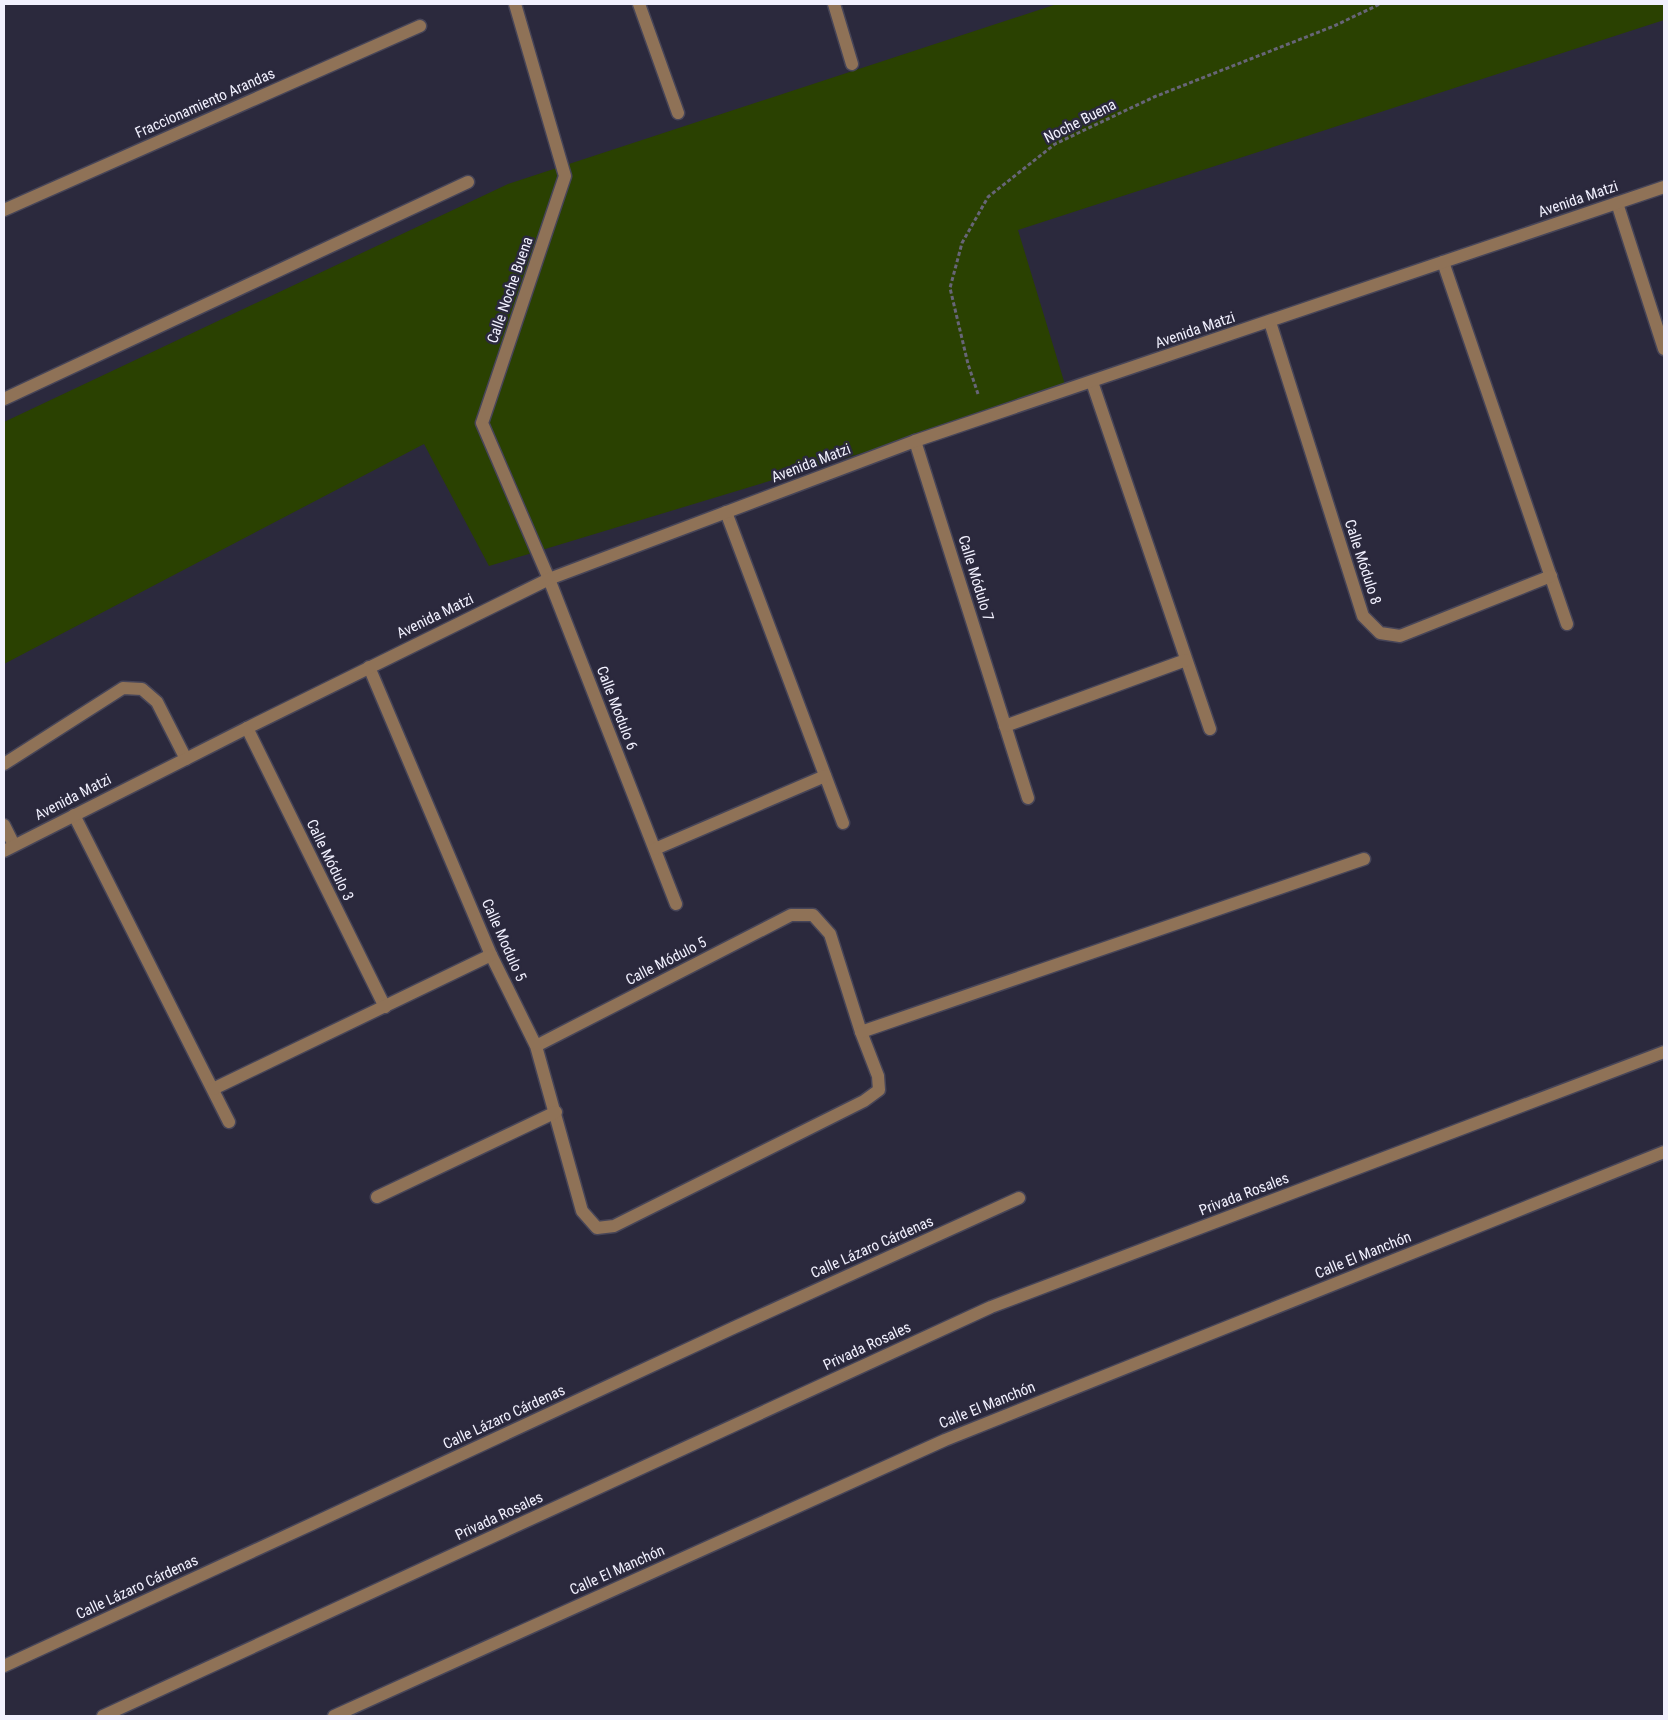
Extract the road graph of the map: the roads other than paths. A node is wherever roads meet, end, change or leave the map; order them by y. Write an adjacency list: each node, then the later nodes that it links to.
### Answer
1 (515, 4): 19 (street, Calle Noche Buena)
2 (639, 4): 6 (street)
3 (834, 4): 5 (street)
4 (420, 26): 10 (street, Fraccionamiento Arandas)
5 (852, 64)
6 (678, 113)
7 (468, 182): 15 (street)
8 (1664, 187): 9 (street, Avenida Matzi)
9 (1617, 203): 11 (street, Avenida Matzi); 13 (street)
10 (4, 210)
11 (1443, 262): 12 (street, Avenida Matzi); 18 (street)
12 (1270, 322): 14 (street, Avenida Matzi); 18 (street, Calle Módulo 8)
13 (1664, 349)
14 (1092, 382): 16 (street, Avenida Matzi); 21 (street)
15 (4, 399)
16 (915, 441): 17 (street, Avenida Matzi); 23 (street, Calle Módulo 7)
17 (726, 512): 19 (street, Avenida Matzi); 28 (street)
18 (1550, 576): 20 (street)
19 (549, 579): 22 (street, Avenida Matzi); 34 (street, Calle Modulo 6)
20 (1567, 624)
21 (1186, 660): 23 (street); 25 (street)
22 (369, 667): 24 (street, Avenida Matzi); 37 (street, Calle Modulo 5)
23 (1005, 726): 29 (street, Calle Módulo 7)
24 (247, 728): 26 (street, Avenida Matzi); 38 (street, Calle Módulo 3)
25 (1210, 729)
26 (186, 758): 27 (street); 30 (street, Avenida Matzi)
27 (4, 764)
28 (825, 776): 31 (street); 34 (street)
29 (1028, 798)
30 (74, 816): 33 (street, Avenida Matzi); 42 (street)
31 (843, 823)
32 (4, 825): 33 (street)
33 (9, 848)
34 (655, 850): 36 (street, Calle Modulo 6)
35 (1364, 859): 39 (street)
36 (676, 904)
37 (492, 955): 38 (street); 40 (street, Calle Modulo 5)
38 (385, 1007): 42 (street)
39 (861, 1032): 40 (street, Calle Módulo 5); 43 (street, Calle Modulo 5)
40 (536, 1046): 43 (street, Calle Modulo 5)
41 (1664, 1052): 50 (street, Privada Rosales)
42 (213, 1090): 44 (street)
43 (556, 1112): 46 (street)
44 (230, 1122)
45 (1664, 1152): 49 (street, Calle El Manchón)
46 (377, 1197)
47 (1019, 1198): 48 (street, Calle Lázaro Cárdenas)
48 (4, 1666)
49 (350, 1713): 51 (street, Calle El Manchón)
50 (103, 1716)
51 (334, 1716)

